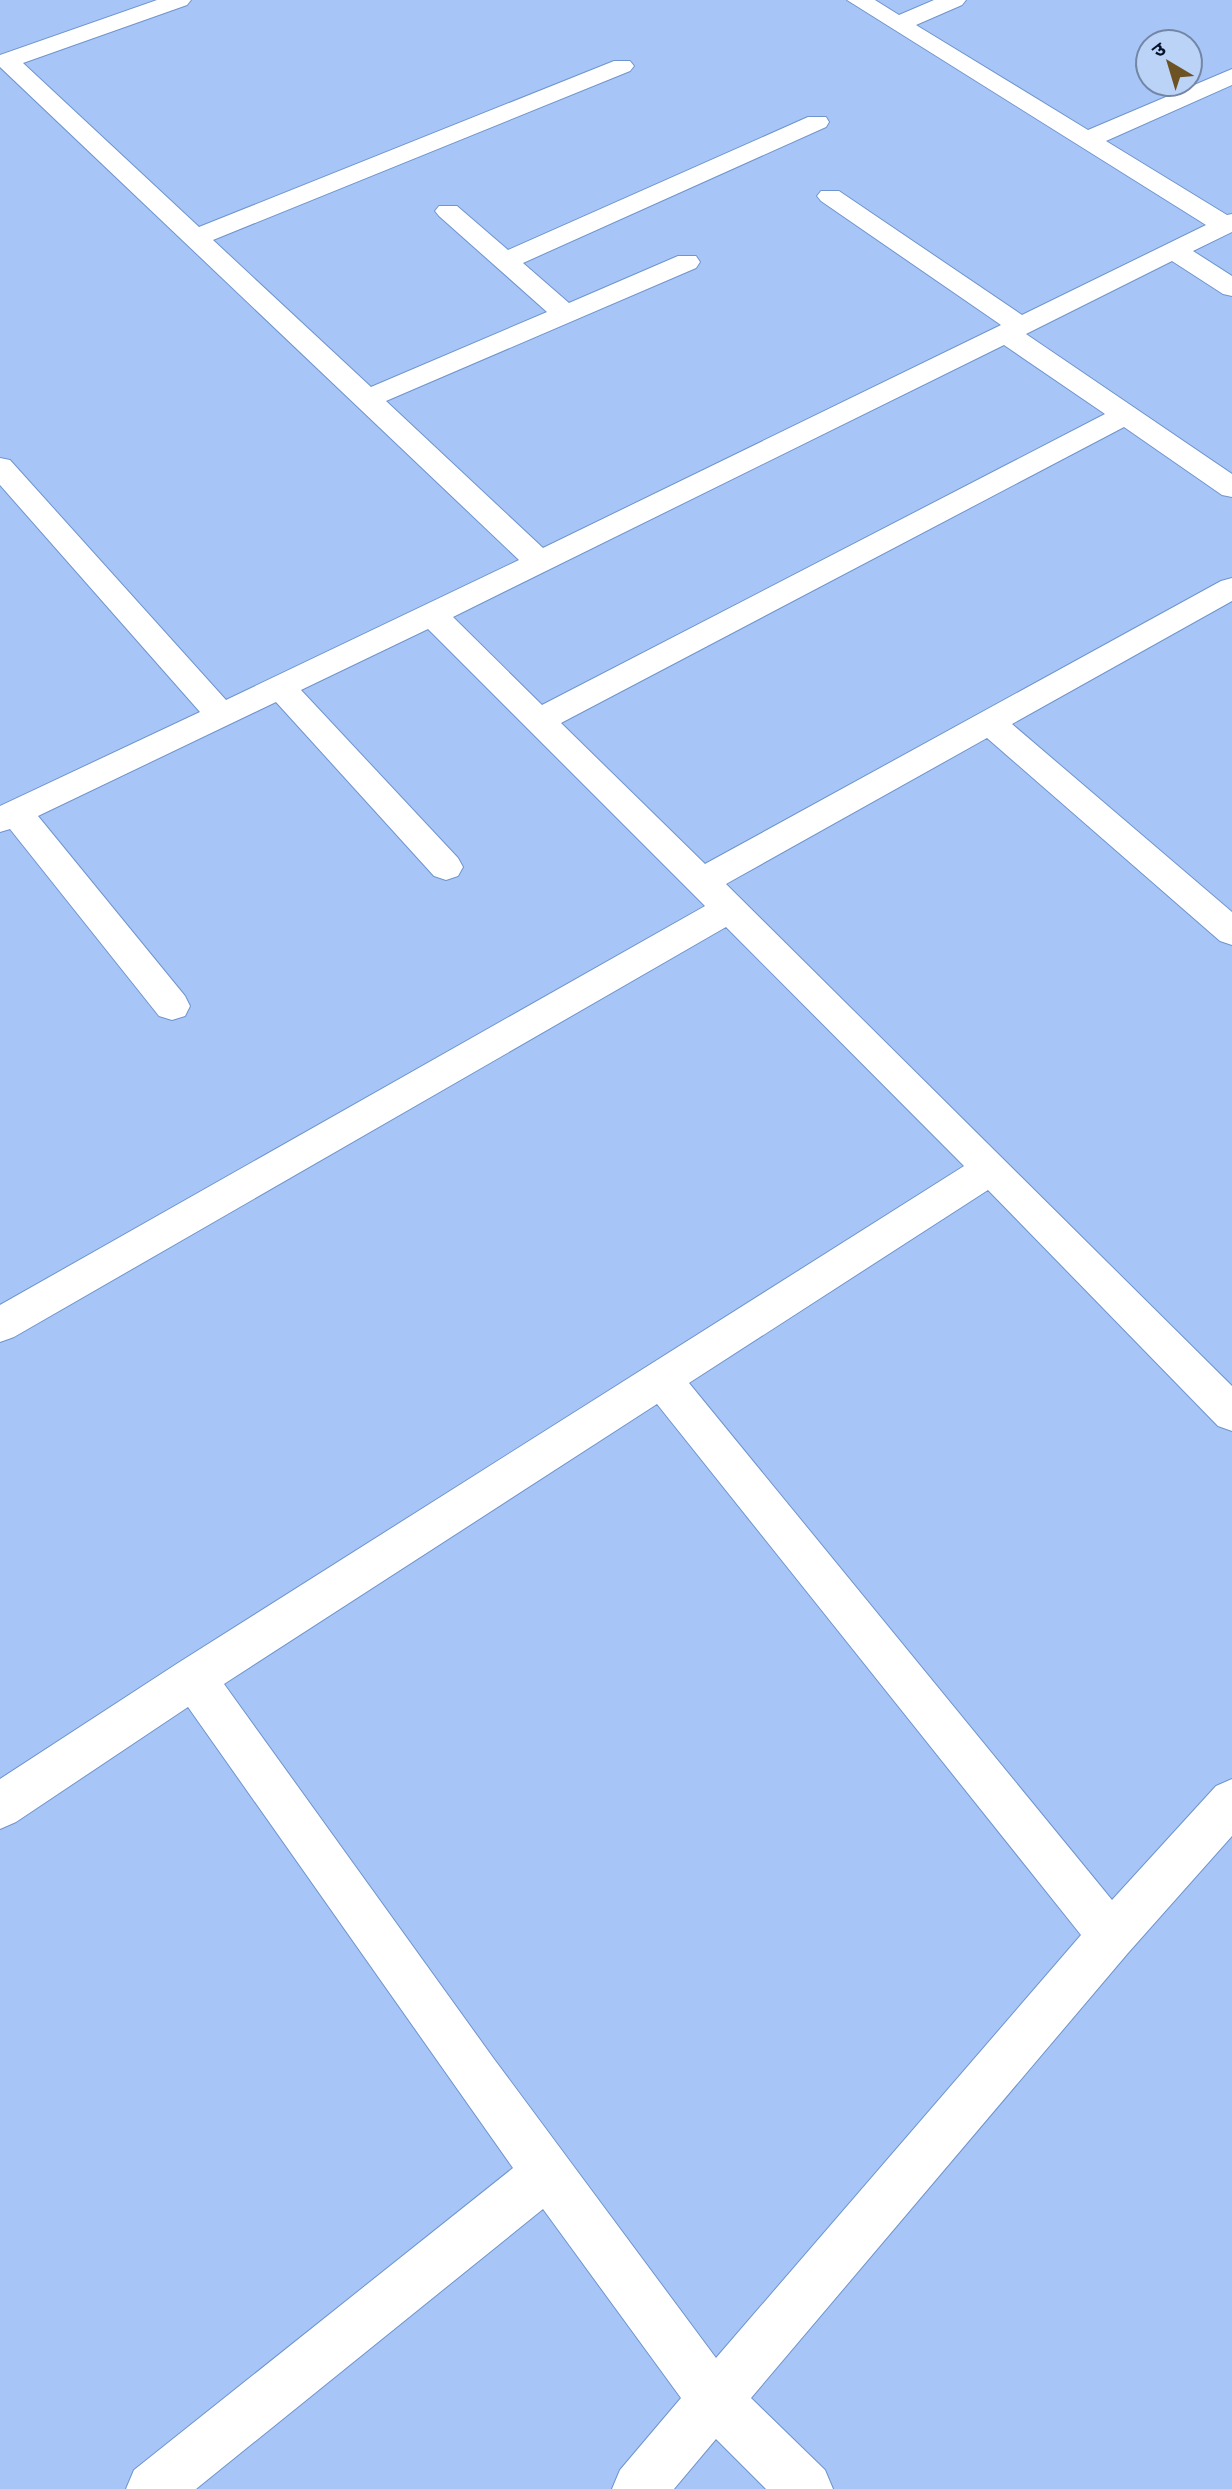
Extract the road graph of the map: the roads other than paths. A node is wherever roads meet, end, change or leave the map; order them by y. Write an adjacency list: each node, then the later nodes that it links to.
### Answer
1 (178, 0): 5 (street)
2 (859, 0): 4 (street)
3 (954, 0): 4 (street)
4 (898, 24): 9 (street)
5 (3, 62): 13 (street)
6 (622, 66): 13 (street)
7 (1232, 76): 9 (street)
8 (817, 122): 15 (street)
9 (1087, 140): 12 (street)
10 (830, 196): 19 (street)
11 (448, 212): 15 (street)
12 (1228, 223): 14 (street)
13 (195, 238): 20 (street)
14 (1174, 251): 17 (street); 19 (street)
15 (505, 261): 18 (street)
16 (687, 262): 18 (street)
17 (1232, 288)
18 (566, 314): 20 (street)
19 (1014, 331): 21 (street); 25 (street)
20 (367, 399): 25 (street)
21 (1125, 415): 23 (street); 30 (street)
22 (0, 467): 24 (street)
23 (1232, 488)
24 (11, 498): 29 (street)
25 (540, 562): 27 (street)
26 (1232, 588): 31 (street)
27 (432, 615): 28 (street); 30 (street)
28 (280, 687): 29 (street); 33 (street)
29 (221, 715): 32 (street)
30 (537, 721): 34 (street)
31 (990, 723): 34 (street); 36 (street)
32 (8, 816): 37 (street)
33 (446, 867)
34 (701, 882): 35 (street)
35 (727, 910): 38 (street); 39 (street)
36 (1232, 932)
37 (172, 1006)
38 (991, 1168): 40 (street); 41 (street)
39 (0, 1325)
40 (661, 1379): 42 (street); 45 (street)
41 (1232, 1413)
42 (194, 1678): 44 (street); 46 (street)
43 (1232, 1802): 45 (street)
44 (0, 1806)
45 (1111, 1936): 47 (street)
46 (547, 2173): 47 (street); 48 (street)
47 (716, 2402): 49 (street); 50 (street)
48 (153, 2489)
49 (639, 2489)
50 (806, 2489)

